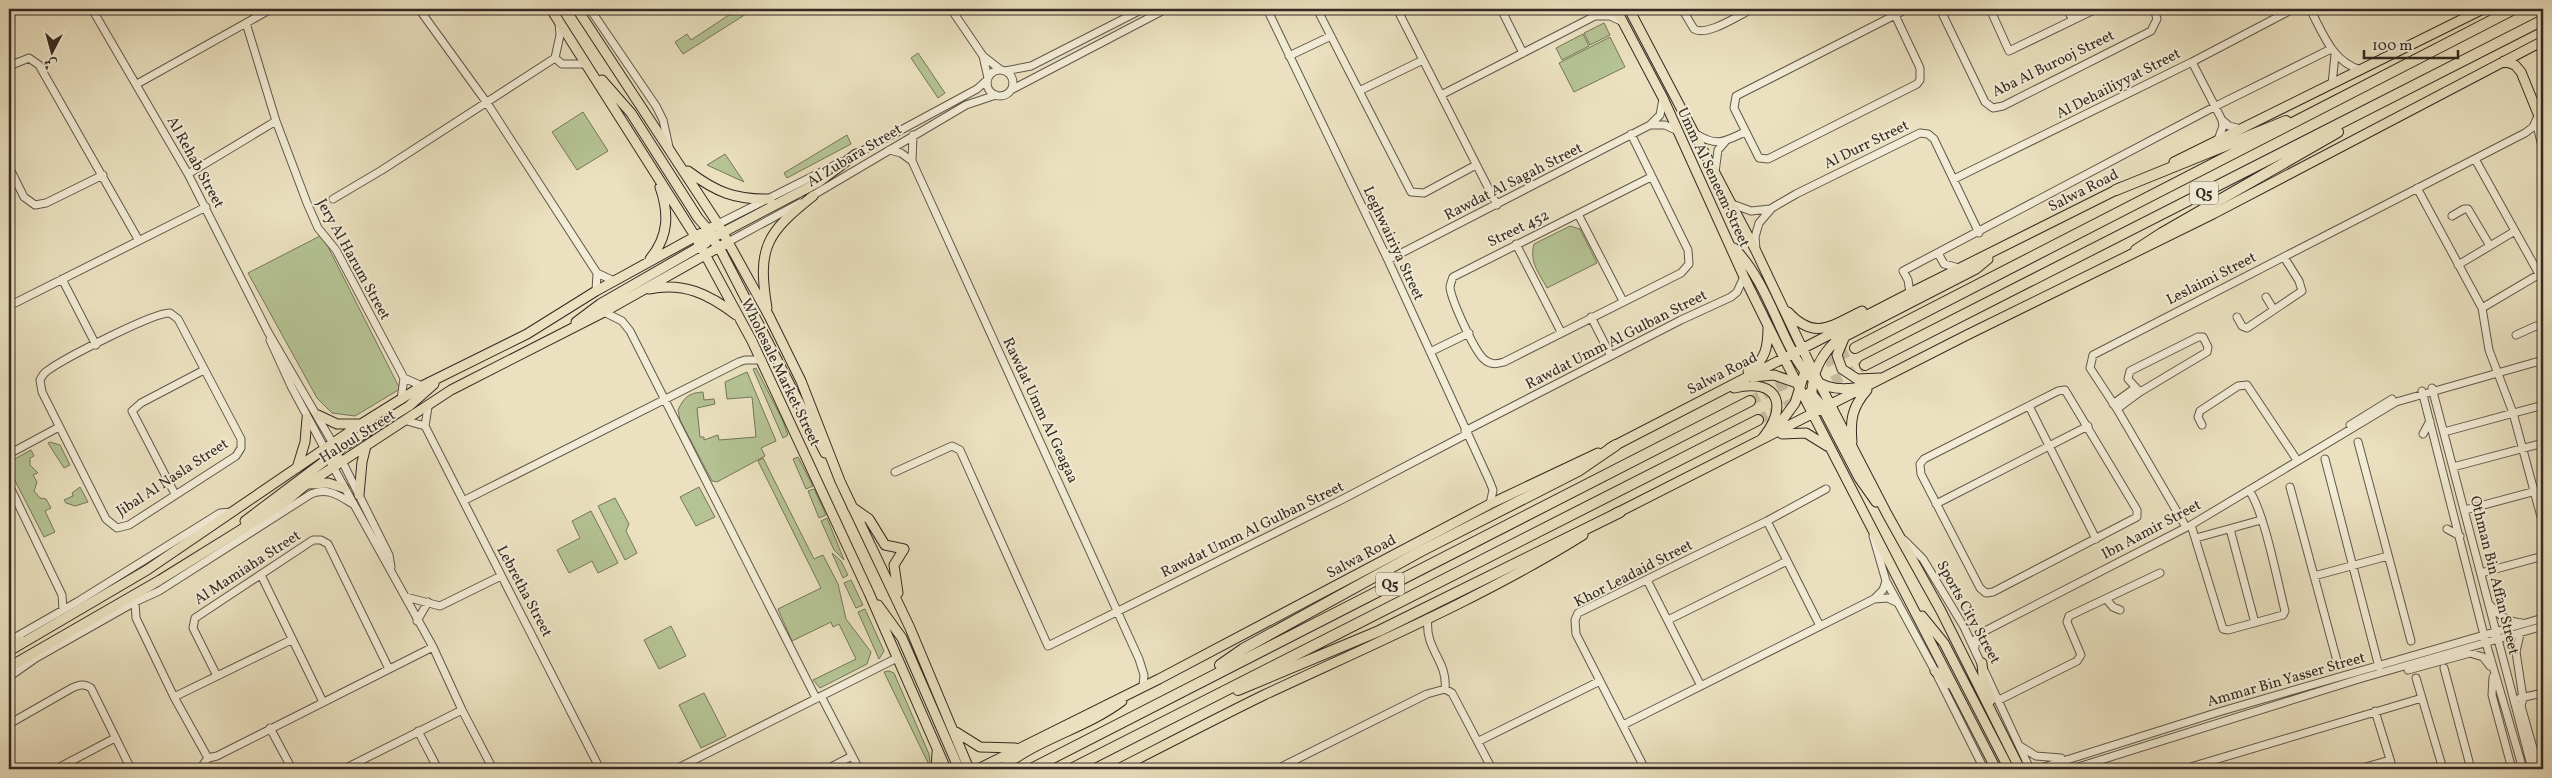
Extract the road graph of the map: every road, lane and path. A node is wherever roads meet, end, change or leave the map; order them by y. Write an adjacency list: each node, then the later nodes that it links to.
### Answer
1 (92, 9): 52 (street, Al Rehab Street)
2 (271, 9): 35 (street)
3 (419, 9): 60 (street)
4 (551, 9): 33 (main road, Wholesale Market Street)
5 (577, 9): 77 (main road, Wholesale Market Street)
6 (590, 9): 77 (street, Wholesale Market Street)
7 (951, 9): 41 (street)
8 (1166, 9): 54 (street)
9 (1267, 9): 42 (street, Leghwairiya Street)
10 (1317, 9): 36 (street)
11 (1397, 9): 44 (street)
12 (1502, 9): 40 (street)
13 (1601, 9): 30 (street)
14 (1616, 9): 34 (main road, Umm Al Seneem Street)
15 (1629, 9): 71 (main road, Umm Al Seneem Street)
16 (1682, 9): 17 (street)
17 (1752, 9)
18 (1907, 9): 29 (street)
19 (1940, 9): 23 (street, Aba Al Burooj Street)
20 (1990, 9): 31 (street)
21 (2067, 9): 31 (street)
22 (2096, 9): 31 (street)
23 (2154, 9)
24 (2293, 9): 46 (street, Al Dehailiyyat Street)
25 (2310, 9): 39 (street)
26 (2483, 9): 50 (main road, Salwa Road)
27 (2514, 9): 58 (highway, Q5)
28 (1139, 10): 49 (street)
29 (1895, 15): 69 (street); 69 (street)
30 (1596, 16): 34 (street); 40 (street)
31 (2073, 20)
32 (2543, 20): 61 (highway, Q5)
33 (559, 22): 43 (street); 48 (main road, Wholesale Market Street)
34 (1623, 22): 59 (main road, Umm Al Seneem Street)
35 (246, 23): 52 (street); 65 (street, Jery Al Harum Street)
36 (1331, 36): 42 (street); 55 (street)
37 (2543, 41): 38 (main road)
38 (2526, 50): 45 (main road); 63 (main road)
39 (2333, 52): 50 (street); 53 (street); 62 (street)
40 (1523, 53): 57 (street)
41 (983, 56): 49 (street); 51 (street)
42 (1289, 56): 119 (street, Leghwairiya Street)
43 (554, 58): 48 (street); 60 (street)
44 (1423, 60): 55 (street); 57 (street)
45 (2504, 61): 63 (main road); 114 (main road)
46 (2192, 62): 62 (street); 91 (street, Al Dehailiyyat Street)
47 (9, 66): 89 (street)
48 (589, 67): 88 (main road, Wholesale Market Street); 105 (main road)
49 (1003, 70): 51 (street); 54 (street)
50 (2361, 70): 53 (main road, Salwa Road)
51 (988, 79): 56 (street); 80 (street, Al Zubara Street)
52 (137, 84): 87 (street, Al Rehab Street)
53 (2332, 84): 67 (main road, Salwa Road)
54 (1011, 90): 56 (street)
55 (1359, 91): 83 (street)
56 (996, 95): 72 (street, Al Zubara Street)
57 (1441, 95): 83 (street)
58 (2349, 95): 93 (highway); 153 (highway, Q5)
59 (1663, 98): 66 (street); 68 (main road, Umm Al Seneem Street)
60 (487, 102): 95 (street); 123 (street)
61 (2386, 102): 114 (highway); 160 (highway, Q5)
62 (2214, 107): 64 (street); 104 (street)
63 (2540, 118): 73 (street, Leslaimi Street); 75 (street)
64 (2222, 120): 67 (street); 74 (street)
65 (276, 121): 87 (street); 166 (street, Jery Al Harum Street)
66 (1650, 125): 68 (street); 70 (street, Rawdat Al Sagah Street)
67 (2241, 129): 74 (main road, Salwa Road)
68 (1678, 131): 110 (main road, Umm Al Seneem Street)
69 (1745, 132): 76 (street)
70 (1631, 134): 90 (street, Street 452); 98 (street, Rawdat Al Sagah Street)
71 (1696, 134): 76 (street); 86 (main road, Umm Al Seneem Street)
72 (913, 135): 78 (street, Al Zubara Street); 82 (street, Rawdat Umm Al Geagaa)
73 (2520, 136): 75 (street); 81 (street, Leslaimi Street)
74 (2218, 140): 93 (main road, Salwa Road)
75 (2540, 141): 79 (street)
76 (1725, 142): 86 (street)
77 (669, 148): 85 (main road, Wholesale Market Street)
78 (889, 150): 82 (street); 94 (street, Al Zubara Street)
79 (2543, 150)
80 (856, 154): 96 (street, Al Zubara Street); 105 (main road)
81 (2475, 159): 92 (street, Leslaimi Street); 103 (street)
82 (912, 161): 284 (street, Rawdat Umm Al Geagaa)
83 (1476, 165): 98 (street)
84 (9, 167): 89 (street)
85 (682, 167): 96 (main road); 105 (main road, Wholesale Market Street)
86 (1715, 172): 97 (main road, Umm Al Seneem Street)
87 (188, 174): 99 (street, Al Rehab Street)
88 (656, 174): 106 (main road, Wholesale Market Street); 120 (main road)
89 (102, 175): 107 (street)
90 (1651, 177): 101 (street, Street 452); 132 (street, Street 452)
91 (1954, 179): 100 (street, Al Durr Street); 104 (street, Al Durr Street)
92 (2417, 188): 118 (street, Leslaimi Street); 121 (street)
93 (2116, 190): 116 (main road, Salwa Road)
94 (813, 196): 108 (street, Al Zubara Street); 139 (main road)
95 (332, 199)
96 (770, 199): 105 (street, Al Zubara Street)
97 (1730, 203): 100 (street, Al Durr Street); 115 (main road, Umm Al Seneem Street)
98 (1497, 205): 119 (street, Rawdat Al Sagah Street)
99 (206, 208): 107 (street); 145 (street, Al Rehab Street)
100 (1772, 208): 115 (street, Al Durr Street)
101 (1578, 214): 109 (street, Street 452); 132 (street)
102 (2452, 216): 111 (street)
103 (2515, 231): 111 (street); 124 (street)
104 (1979, 232): 117 (street)
105 (714, 234): 106 (main road); 108 (main road, Wholesale Market Street); 112 (main road); 113 (main road)
106 (695, 236): 113 (main road, Wholesale Market Street); 120 (main road, Haloul Street)
107 (138, 239): 126 (street)
108 (728, 242): 112 (main road, Haloul Street); 139 (main road, Wholesale Market Street)
109 (1516, 244): 146 (street); 147 (street, Street 452)
110 (1730, 244): 125 (main road, Umm Al Seneem Street); 155 (main road)
111 (2490, 246): 121 (street)
112 (719, 247): 113 (main road, Haloul Street); 220 (main road)
113 (704, 250): 128 (main road, Haloul Street); 142 (main road, Wholesale Market Street); 148 (main road)
114 (2136, 250): 164 (main road)
115 (1756, 251): 133 (main road, Umm Al Seneem Street)
116 (1997, 252): 122 (main road, Salwa Road); 149 (main road)
117 (1938, 253): 122 (street); 130 (street)
118 (2284, 257): 137 (street); 182 (street, Leslaimi Street)
119 (1388, 260): 154 (street, Leghwairiya Street)
120 (647, 263): 127 (main road, Haloul Street)
121 (2458, 264): 136 (street)
122 (1960, 268): 130 (main road, Salwa Road)
123 (597, 273): 127 (street); 129 (street)
124 (2541, 273): 136 (street)
125 (1744, 277): 143 (main road, Umm Al Seneem Street); 156 (street, Rawdat Umm Al Gulban Street)
126 (62, 279): 134 (street); 151 (street)
127 (614, 281): 129 (main road, Haloul Street)
128 (642, 290): 138 (main road, Haloul Street); 142 (main road)
129 (596, 291): 163 (main road, Haloul Street)
130 (1910, 293): 135 (main road, Salwa Road)
131 (2266, 297): 137 (street)
132 (1623, 301): 140 (street, Street 452)
133 (1780, 304): 135 (main road); 152 (main road, Umm Al Seneem Street)
134 (9, 306)
135 (1884, 307): 152 (main road, Salwa Road)
136 (2482, 308): 162 (street)
137 (2274, 310): 141 (street)
138 (604, 312): 148 (main road, Haloul Street); 177 (street)
139 (769, 316): 220 (main road, Wholesale Market Street)
140 (1591, 317): 146 (street, Street 452); 156 (street)
141 (2237, 317)
142 (740, 318): 158 (main road, Wholesale Market Street)
143 (1768, 324): 157 (main road, Umm Al Seneem Street); 179 (main road)
144 (2543, 327): 150 (street)
145 (268, 332): 186 (street, Al Rehab Street); 188 (street, Al Rehab Street)
146 (1560, 332): 147 (street, Street 452)
147 (1469, 333): 154 (street)
148 (560, 334): 183 (main road, Haloul Street)
149 (1847, 334): 164 (main road); 165 (main road)
150 (2516, 335)
151 (96, 344): 161 (street, Jibal Al Nasla Street); 196 (street, Jibal Al Nasla Street)
152 (1802, 348): 155 (main road, Salwa Road); 165 (main road, Sports City Street)
153 (1855, 348)
154 (1430, 352): 197 (street, Leghwairiya Street)
155 (1793, 353): 157 (main road, Salwa Road); 165 (main road)
156 (1611, 356): 197 (street, Rawdat Umm Al Gulban Street)
157 (1784, 358): 167 (main road, Salwa Road); 170 (main road)
158 (762, 360): 177 (street); 269 (main road, Wholesale Market Street)
159 (2543, 360): 162 (street, Ibn Aamir Street)
160 (1865, 365)
161 (204, 370): 230 (street, Jibal Al Nasla Street); 230 (street)
162 (2498, 373): 171 (street, Ibn Aamir Street); 185 (street)
163 (444, 375): 169 (main road, Haloul Street); 206 (main road)
164 (1891, 375): 168 (main road)
165 (1813, 377): 168 (main road); 170 (main road); 174 (main road); 184 (main road, Sports City Street)
166 (404, 378): 169 (street); 176 (street)
167 (1744, 379): 170 (main road); 175 (main road, Salwa Road)
168 (1872, 385): 184 (main road); 209 (main road)
169 (422, 386): 176 (main road, Haloul Street)
170 (1800, 386): 174 (main road); 187 (main road); 200 (main road)
171 (2433, 389): 173 (street, Ibn Aamir Street); 198 (street, Othman Bin Affan Street)
172 (2138, 390): 172 (street); 182 (street)
173 (2422, 391): 191 (street, Othman Bin Affan Street); 214 (street, Ibn Aamir Street)
174 (1811, 393): 184 (main road); 187 (main road)
175 (1714, 394): 179 (main road, Salwa Road); 203 (main road)
176 (401, 400): 192 (main road, Haloul Street)
177 (664, 401): 233 (street); 333 (street)
178 (1750, 401): 325 (highway, Q5)
179 (1694, 404): 205 (main road, Salwa Road)
180 (2543, 405): 185 (street)
181 (2029, 406): 194 (street); 207 (street); 236 (street)
182 (2115, 406): 248 (street, Leslaimi Street)
183 (428, 407): 190 (main road, Haloul Street); 193 (street)
184 (1828, 408): 187 (main road); 209 (main road, Sports City Street); 243 (main road)
185 (2513, 413): 198 (street); 210 (street)
186 (318, 415): 192 (main road); 206 (street, Al Rehab Street)
187 (1814, 415): 200 (main road); 208 (main road)
188 (307, 418): 211 (street, Al Rehab Street); 218 (main road)
189 (1758, 420): 339 (highway, Q5)
190 (407, 421): 193 (street); 204 (main road, Haloul Street)
191 (2430, 421): 199 (street); 252 (street, Othman Bin Affan Street)
192 (361, 424): 206 (main road, Haloul Street)
193 (425, 426): 233 (street, Lebretha Street)
194 (2088, 426): 207 (street); 255 (street)
195 (2202, 426): 214 (street)
196 (59, 428): 212 (street); 230 (street, Jibal Al Nasla Street)
197 (1466, 432): 227 (street, Leghwairiya Street); 284 (street, Rawdat Umm Al Gulban Street)
198 (2444, 432): 217 (street, Othman Bin Affan Street)
199 (2423, 434)
200 (1767, 439): 203 (main road); 208 (main road)
201 (2358, 442): 256 (street)
202 (2543, 443): 210 (street)
203 (1757, 444): 241 (main road)
204 (367, 445): 215 (main road, Haloul Street); 231 (main road)
205 (1616, 445): 232 (main road, Salwa Road); 325 (highway)
206 (335, 447): 211 (main road, Haloul Street); 215 (street, Al Rehab Street); 216 (main road)
207 (2050, 447): 236 (street); 255 (street)
208 (1829, 448): 247 (main road)
209 (1852, 448): 243 (main road, Sports City Street)
210 (2523, 448): 217 (street); 229 (street)
211 (327, 453): 216 (street, Al Rehab Street); 218 (main road, Haloul Street); 253 (main road)
212 (9, 454)
213 (2325, 458): 259 (street)
214 (2297, 460): 228 (street, Ibn Aamir Street)
215 (342, 462): 216 (main road, Haloul Street); 231 (street, Al Rehab Street)
216 (334, 467): 222 (main road, Haloul Street); 224 (street, Al Rehab Street)
217 (2453, 467): 239 (street, Othman Bin Affan Street)
218 (297, 468): 240 (main road, Haloul Street)
219 (895, 472): 284 (street, Rawdat Umm Al Gulban Street)
220 (840, 481): 238 (main road, Wholesale Market Street)
221 (9, 486): 270 (street)
222 (304, 487): 224 (main road); 234 (main road, Haloul Street)
223 (2290, 487): 265 (street)
224 (344, 488): 237 (street, Al Rehab Street)
225 (1826, 489): 245 (street, Khor Leadaid Street)
226 (2543, 489): 229 (street)
227 (1493, 490): 232 (street); 235 (street)
228 (2249, 490): 244 (street); 248 (street, Ibn Aamir Street)
229 (2535, 492): 239 (street); 246 (street)
230 (175, 494)
231 (359, 495): 260 (street, Al Rehab Street)
232 (1508, 495): 235 (main road, Salwa Road)
233 (464, 500): 264 (street, Lebretha Street)
234 (284, 503): 242 (main road); 253 (main road, Haloul Street)
235 (1490, 504): 321 (main road, Salwa Road)
236 (1936, 504): 255 (street)
237 (354, 505): 242 (street); 260 (street, Al Rehab Street)
238 (852, 507): 296 (main road, Wholesale Market Street); 296 (main road)
239 (2464, 510): 262 (street, Othman Bin Affan Street)
240 (232, 512): 276 (street, Haloul Street); 303 (main road, Haloul Street)
241 (1620, 512): 286 (main road); 339 (highway)
242 (280, 514): 271 (street)
243 (1887, 514): 251 (main road, Sports City Street)
244 (2261, 520): 249 (street); 290 (street)
245 (1767, 521): 258 (street); 267 (street, Khor Leadaid Street)
246 (2543, 524)
247 (1870, 526): 268 (street); 273 (main road)
248 (2188, 526): 254 (street, Leslaimi Street); 298 (street, Ibn Aamir Street)
249 (2230, 529): 254 (street); 290 (street)
250 (2447, 529): 252 (street)
251 (1896, 531): 295 (street, Sports City Street); 346 (main road, Sports City Street)
252 (2460, 536): 302 (street, Othman Bin Affan Street)
253 (224, 538): 266 (main road, Haloul Street)
254 (2196, 538): 290 (street, Leslaimi Street)
255 (2096, 539)
256 (2388, 556): 259 (street); 304 (street)
257 (2543, 556): 262 (street)
258 (1787, 561): 289 (street); 293 (street)
259 (2353, 565): 265 (street); 313 (street)
260 (391, 567): 272 (street, Al Rehab Street)
261 (2160, 573): 275 (street)
262 (2481, 573): 280 (street, Othman Bin Affan Street)
263 (261, 575): 301 (street); 315 (street, Al Mamiaha Street); 319 (street, Al Mamiaha Street)
264 (501, 576): 278 (street); 369 (street, Lebretha Street)
265 (2314, 576): 310 (street)
266 (160, 580): 271 (main road); 312 (main road, Haloul Street)
267 (1647, 580): 289 (street); 324 (street, Khor Leadaid Street)
268 (1886, 581): 274 (street); 279 (street)
269 (869, 593): 309 (main road, Wholesale Market Street); 375 (main road)
270 (62, 595): 276 (street); 281 (street)
271 (146, 596): 277 (street)
272 (406, 597): 278 (street); 288 (street, Al Rehab Street)
273 (1908, 598): 336 (main road); 389 (main road)
274 (1874, 599): 279 (street); 293 (street)
275 (2106, 599): 283 (street); 337 (street)
276 (77, 602): 281 (street, Haloul Street)
277 (135, 602): 282 (street); 285 (street)
278 (428, 602): 288 (street)
279 (1898, 603): 318 (street)
280 (2489, 605): 291 (street); 300 (street, Othman Bin Affan Street)
281 (63, 610): 305 (street, Haloul Street)
282 (122, 610): 285 (street); 320 (street)
283 (2120, 610)
284 (1116, 612): 316 (street, Rawdat Umm Al Geagaa)
285 (136, 618): 332 (street)
286 (1428, 618): 292 (main road); 297 (street)
287 (2543, 618): 291 (street, Ammar Bin Yasser Street)
288 (417, 620): 306 (street, Al Rehab Street)
289 (1668, 620): 326 (street)
290 (2255, 623)
291 (2527, 623): 300 (street, Ammar Bin Yasser Street)
292 (1413, 625): 297 (street); 382 (main road)
293 (1820, 626): 326 (street)
294 (2543, 626): 299 (street, Ammar Bin Yasser Street)
295 (1964, 627): 298 (street); 307 (street, Sports City Street)
296 (910, 628): 348 (main road, Wholesale Market Street)
297 (1426, 632): 329 (street)
298 (1983, 632): 307 (street)
299 (2520, 634): 300 (street, Ammar Bin Yasser Street); 335 (street)
300 (2497, 636): 302 (street, Ammar Bin Yasser Street); 327 (street, Othman Bin Affan Street)
301 (292, 640): 319 (street); 338 (street)
302 (2485, 640): 313 (street, Ammar Bin Yasser Street); 317 (street, Othman Bin Affan Street); 323 (street, Ammar Bin Yasser Street)
303 (28, 641): 305 (main road); 308 (main road, Haloul Street)
304 (2411, 641)
305 (9, 642)
306 (433, 647): 315 (street); 340 (street, Al Rehab Street)
307 (1975, 647): 311 (street, Sports City Street)
308 (9, 651)
309 (897, 658): 333 (street); 354 (main road, Wholesale Market Street)
310 (2337, 661)
311 (1982, 663): 337 (street, Sports City Street); 346 (main road)
312 (9, 666)
313 (2379, 666): 359 (street, Ammar Bin Yasser Street)
314 (2444, 668): 398 (street)
315 (389, 669): 338 (street)
316 (1144, 670): 321 (street); 328 (street)
317 (2493, 670): 323 (street); 399 (street, Othman Bin Affan Street); 400 (street, Othman Bin Affan Street)
318 (1935, 671): 336 (main road); 358 (street)
319 (217, 676): 332 (street)
320 (9, 677)
321 (1159, 678): 328 (main road, Salwa Road)
322 (2416, 678): 334 (street)
323 (2359, 680): 393 (street, Ammar Bin Yasser Street)
324 (1600, 681): 345 (street, Khor Leadaid Street); 351 (street)
325 (1195, 684): 380 (highway, Q5)
326 (1701, 686): 345 (street)
327 (2510, 686): 335 (street); 343 (street, Othman Bin Affan Street)
328 (1143, 687): 330 (main road, Salwa Road)
329 (1445, 689): 351 (street); 383 (street)
330 (1133, 692): 353 (main road, Salwa Road); 356 (main road)
331 (2543, 692): 335 (street)
332 (174, 697): 357 (street)
333 (819, 697): 355 (street); 370 (street)
334 (2422, 698): 341 (street); 397 (street)
335 (2523, 698): 342 (street)
336 (1962, 700): 388 (main road)
337 (1999, 700): 352 (street, Sports City Street)
338 (323, 702): 347 (street)
339 (1202, 702): 381 (highway, Q5)
340 (462, 710): 349 (street); 368 (street, Al Rehab Street)
341 (2375, 711): 360 (street); 394 (street)
342 (2522, 712): 343 (street); 361 (street)
343 (2519, 720): 401 (street, Othman Bin Affan Street)
344 (9, 724): 350 (street)
345 (1623, 725): 385 (street, Khor Leadaid Street)
346 (1998, 725): 390 (main road, Sports City Street)
347 (270, 728): 357 (street); 365 (street)
348 (954, 730): 353 (main road); 376 (main road, Wholesale Market Street)
349 (418, 731): 366 (street); 367 (street)
350 (115, 738): 363 (street); 364 (street)
351 (1479, 742): 384 (street)
352 (2018, 744): 359 (street); 391 (street, Sports City Street)
353 (1021, 747): 377 (main road, Salwa Road)
354 (937, 749): 373 (main road); 374 (main road, Wholesale Market Street)
355 (852, 756): 371 (street); 372 (street)
356 (1018, 757): 378 (main road); 379 (main road)
357 (208, 758): 362 (street)
358 (1978, 758): 386 (street); 387 (street)
359 (2066, 758): 392 (street, Ammar Bin Yasser Street)
360 (2390, 760): 395 (street); 396 (street)
361 (2540, 764)
362 (203, 768)
363 (56, 769)
364 (132, 769)
365 (292, 769)
366 (344, 769)
367 (438, 769)
368 (493, 769)
369 (600, 769)
370 (676, 769)
371 (827, 769)
372 (859, 769)
373 (936, 769)
374 (946, 769)
375 (960, 769)
376 (969, 769)
377 (978, 769)
378 (1001, 769)
379 (1010, 769)
380 (1031, 769)
381 (1071, 769)
382 (1118, 769)
383 (1277, 769)
384 (1492, 769)
385 (1645, 769)
386 (1976, 769)
387 (1984, 769)
388 (1996, 769)
389 (2009, 769)
390 (2020, 769)
391 (2030, 769)
392 (2038, 769)
393 (2072, 769)
394 (2184, 769)
395 (2360, 769)
396 (2393, 769)
397 (2443, 769)
398 (2471, 769)
399 (2512, 769)
400 (2523, 769)
401 (2532, 769)

